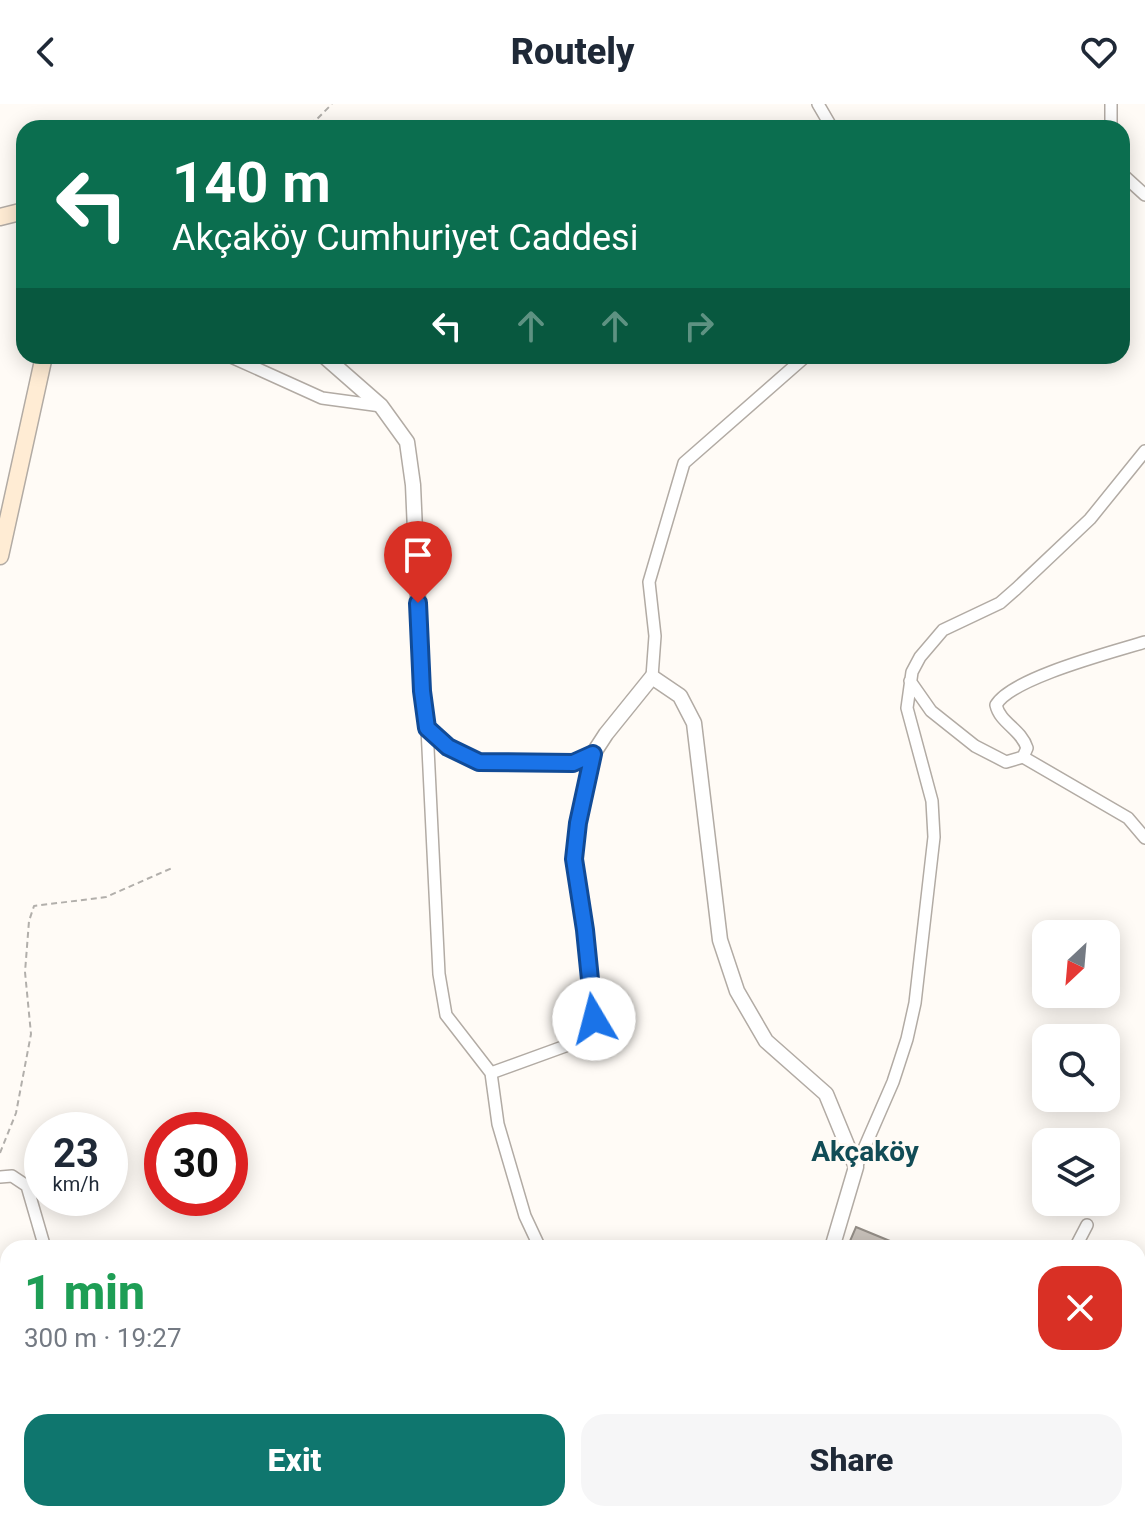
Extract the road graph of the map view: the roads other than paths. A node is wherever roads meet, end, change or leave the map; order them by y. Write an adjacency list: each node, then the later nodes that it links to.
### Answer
1 (1130, 181): 2 (street)
2 (1145, 195)
3 (42, 364): 9 (main road)
4 (247, 364): 7 (street)
5 (333, 364): 7 (street)
6 (797, 364): 11 (street)
7 (381, 406): 13 (street)
8 (1145, 451): 12 (street)
9 (0, 556)
10 (1145, 642): 15 (street)
11 (652, 677): 14 (street); 18 (street)
12 (910, 681): 15 (street); 18 (street)
13 (427, 728): 14 (street); 17 (street)
14 (593, 754): 17 (street)
15 (1023, 757): 16 (street)
16 (1145, 838)
17 (491, 1073): 22 (street)
18 (856, 1167): 23 (street)
19 (0, 1177): 21 (street)
20 (1087, 1225): 24 (street)
21 (43, 1240)
22 (536, 1240)
23 (834, 1240)
24 (1079, 1240)

